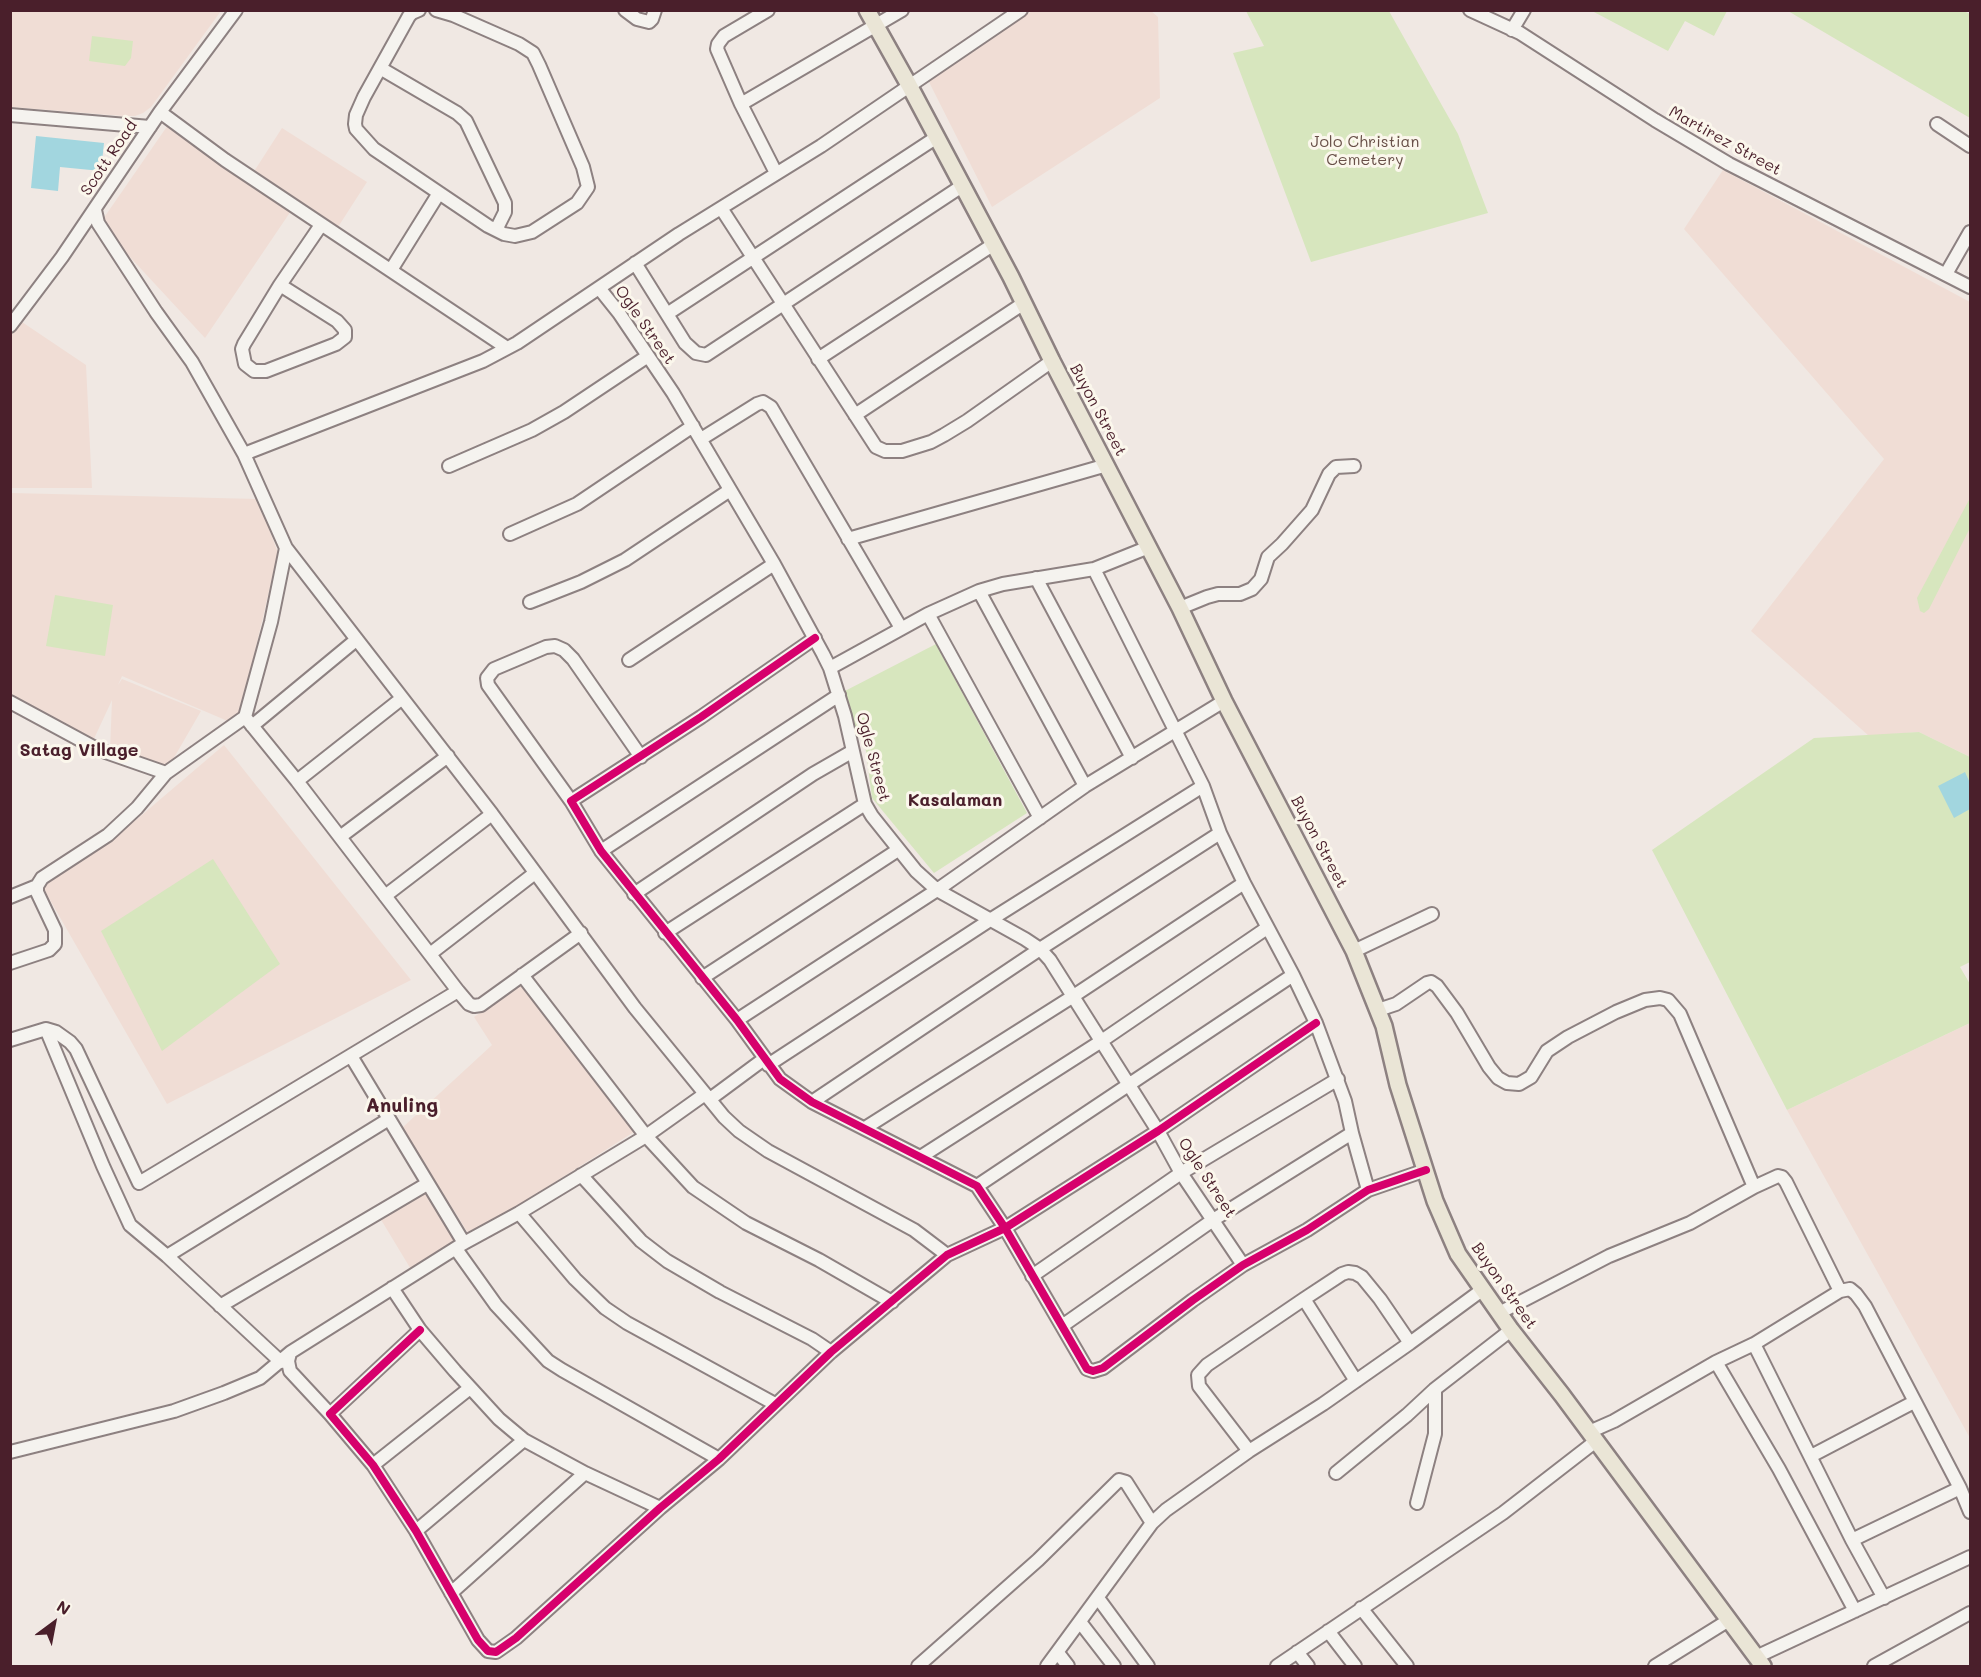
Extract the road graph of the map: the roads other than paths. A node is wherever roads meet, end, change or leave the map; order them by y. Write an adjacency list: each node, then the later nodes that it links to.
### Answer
1 (236, 10): 17 (street, Scott Road)
2 (419, 10): 14 (street)
3 (436, 10): 29 (street)
4 (625, 10): 5 (street)
5 (655, 10)
6 (768, 10): 16 (street)
7 (867, 10): 12 (main road, Buyon Street)
8 (902, 10): 12 (street)
9 (1021, 10): 15 (street)
10 (1470, 10): 13 (street, Martirez Street)
11 (1524, 10): 13 (street)
12 (876, 26): 15 (main road, Buyon Street); 16 (street)
13 (1512, 30): 35 (street, Martirez Street)
14 (380, 68): 25 (street); 29 (street)
15 (909, 86): 21 (main road, Buyon Street); 23 (street)
16 (741, 104): 23 (street)
17 (160, 112): 20 (street, Scott Road); 28 (street)
18 (10, 115): 20 (street)
19 (1937, 124): 22 (street)
20 (150, 127): 27 (street, Scott Road)
21 (937, 137): 24 (main road, Buyon Street); 32 (street)
22 (1971, 146)
23 (776, 173): 26 (street)
24 (962, 186): 31 (main road, Buyon Street); 40 (street)
25 (439, 193): 29 (street); 34 (street)
26 (721, 208): 32 (street); 33 (street)
27 (94, 210): 42 (street, Scott Road); 50 (street)
28 (321, 225): 34 (street); 36 (street)
29 (496, 230)
30 (1971, 232): 35 (street)
31 (994, 244): 39 (main road, Buyon Street); 45 (street)
32 (753, 258): 40 (street); 41 (street)
33 (635, 263): 38 (street); 41 (street)
34 (391, 270): 43 (street)
35 (1946, 274): 37 (street, Martirez Street)
36 (280, 285): 36 (street)
37 (1971, 287)
38 (599, 288): 43 (street); 44 (street, Ogle Street)
39 (1024, 303): 46 (main road, Buyon Street); 47 (street)
40 (783, 306): 41 (street); 45 (street)
41 (667, 314)
42 (10, 326)
43 (507, 348): 50 (street)
44 (648, 356): 48 (street, Ogle Street); 52 (street)
45 (818, 360): 47 (street)
46 (1052, 361): 47 (street); 51 (main road, Buyon Street)
47 (855, 415)
48 (693, 426): 49 (street, Ogle Street); 55 (street)
49 (701, 439): 54 (street, Ogle Street); 56 (street)
50 (244, 454): 58 (street)
51 (1107, 465): 56 (street); 57 (main road, Buyon Street)
52 (449, 466)
53 (1354, 466): 64 (street)
54 (730, 490): 59 (street, Ogle Street); 63 (street)
55 (510, 534)
56 (848, 539): 66 (street)
57 (1149, 547): 60 (street); 64 (main road, Buyon Street)
58 (286, 548): 68 (street); 75 (street)
59 (774, 564): 67 (street, Ogle Street); 69 (street)
60 (1094, 570): 61 (street); 76 (street)
61 (1036, 578): 62 (street); 80 (street)
62 (979, 591): 65 (street); 83 (street)
63 (530, 602)
64 (1180, 608): 73 (main road, Buyon Street)
65 (928, 614): 66 (street); 88 (street)
66 (901, 628): 70 (street)
67 (815, 638): 70 (street, Ogle Street); 79 (street)
68 (356, 640): 72 (street); 75 (street)
69 (629, 660)
70 (830, 668): 71 (street, Ogle Street)
71 (839, 695): 77 (street, Ogle Street); 92 (street)
72 (401, 699): 78 (street); 82 (street)
73 (1224, 701): 76 (street); 106 (main road, Buyon Street)
74 (10, 702): 81 (street)
75 (248, 722): 81 (street); 82 (street)
76 (1174, 731): 80 (street); 84 (street)
77 (853, 751): 86 (street, Ogle Street); 97 (street)
78 (448, 756): 87 (street); 90 (street)
79 (641, 757): 85 (street); 85 (street)
80 (1132, 758): 83 (street)
81 (166, 773): 95 (street)
82 (297, 781): 90 (street)
83 (1085, 786): 88 (street)
84 (1203, 786): 89 (street); 101 (street)
85 (570, 801): 92 (street)
86 (865, 804): 91 (street, Ogle Street); 104 (street)
87 (492, 814): 93 (street); 98 (street)
88 (1040, 818): 96 (street)
89 (1220, 833): 94 (street); 105 (street)
90 (340, 837): 98 (street)
91 (898, 849): 96 (street, Ogle Street); 111 (street)
92 (601, 851): 97 (street)
93 (535, 873): 103 (street); 107 (street)
94 (1244, 883): 102 (street); 113 (street)
95 (37, 886): 99 (street); 108 (street)
96 (937, 890): 101 (street, Ogle Street); 115 (street)
97 (634, 894): 104 (street)
98 (385, 896): 107 (street)
99 (10, 897)
100 (1432, 914): 106 (street)
101 (990, 920): 105 (street, Ogle Street); 122 (street)
102 (1267, 928): 110 (street); 120 (street)
103 (581, 933): 109 (street); 125 (street)
104 (665, 933): 111 (street)
105 (1040, 949): 113 (street, Ogle Street); 126 (street)
106 (1354, 951): 114 (main road, Buyon Street)
107 (430, 954): 112 (street)
108 (10, 963)
109 (522, 975): 112 (street); 131 (street)
110 (1293, 975): 116 (street); 124 (street)
111 (702, 978): 115 (street)
112 (458, 991): 121 (street)
113 (1072, 997): 120 (street, Ogle Street); 128 (street)
114 (1378, 1010): 133 (main road, Buyon Street); 138 (street)
115 (737, 1020): 122 (street)
116 (1316, 1023): 123 (street); 129 (street)
117 (10, 1027): 119 (street)
118 (46, 1029): 119 (street); 121 (street); 144 (street)
119 (13, 1039)
120 (1100, 1042): 124 (street, Ogle Street); 132 (street)
121 (351, 1056): 127 (street)
122 (766, 1062): 125 (street); 126 (street)
123 (1338, 1079): 130 (street); 134 (street)
124 (1128, 1086): 129 (street, Ogle Street); 137 (street)
125 (707, 1096): 131 (street); 145 (street)
126 (812, 1101): 128 (street)
127 (389, 1119): 136 (street); 144 (street)
128 (866, 1128): 132 (street)
129 (1158, 1131): 134 (street, Ogle Street); 142 (street)
130 (1352, 1133): 139 (street); 141 (street)
131 (646, 1136): 135 (street); 152 (street)
132 (922, 1156): 137 (street)
133 (1426, 1170): 139 (street); 149 (main road, Buyon Street)
134 (1181, 1173): 141 (street, Ogle Street); 147 (street)
135 (582, 1175): 140 (street); 161 (street)
136 (427, 1184): 143 (street); 153 (street)
137 (977, 1186): 142 (street)
138 (1754, 1187): 150 (street); 154 (street)
139 (1368, 1190): 146 (street)
140 (519, 1213): 143 (street); 168 (street)
141 (1213, 1220): 146 (street, Ogle Street); 155 (street)
142 (1005, 1228): 145 (street); 147 (street)
143 (460, 1246): 148 (street); 175 (street)
144 (167, 1256): 153 (street)
145 (947, 1256): 152 (street)
146 (1243, 1265): 155 (street)
147 (1032, 1276): 155 (street)
148 (392, 1288): 156 (street); 160 (street)
149 (1482, 1290): 154 (main road, Buyon Street); 158 (street)
150 (1840, 1291): 159 (street); 167 (street)
151 (1304, 1299): 158 (street); 164 (street); 172 (street)
152 (892, 1302): 161 (street)
153 (220, 1306): 162 (street)
154 (1499, 1313): 157 (main road, Buyon Street)
155 (1062, 1326)
156 (420, 1330): 165 (street); 169 (street)
157 (1510, 1330): 166 (street); 170 (main road, Buyon Street)
158 (1410, 1343): 164 (street)
159 (1754, 1344): 163 (street); 174 (street)
160 (291, 1352): 162 (street); 169 (street)
161 (831, 1352): 168 (street)
162 (281, 1362): 173 (street)
163 (1716, 1362): 170 (street); 191 (street)
164 (1356, 1381): 172 (street)
165 (470, 1388): 171 (street); 176 (street)
166 (1435, 1389): 178 (street); 180 (street)
167 (1914, 1402): 174 (street); 179 (street)
168 (775, 1404): 175 (street)
169 (330, 1414): 176 (street)
170 (1593, 1437): 190 (street); 193 (main road, Buyon Street)
171 (524, 1440): 177 (street); 184 (street)
172 (1249, 1451): 183 (street)
173 (10, 1452)
174 (1811, 1456): 185 (street)
175 (719, 1459): 181 (street)
176 (373, 1465): 184 (street)
177 (585, 1473): 181 (street); 187 (street)
178 (1336, 1473)
179 (1960, 1488): 182 (street); 185 (street)
180 (1417, 1503)
181 (660, 1508): 187 (street)
182 (1971, 1512)
183 (1152, 1523): 188 (street); 199 (street)
184 (416, 1531): 187 (street)
185 (1852, 1540): 189 (street)
186 (1971, 1557): 189 (street)
187 (451, 1593)
188 (1098, 1598): 194 (street); 203 (street)
189 (1884, 1598): 191 (street)
190 (1361, 1608): 195 (street); 207 (street)
191 (1854, 1611): 198 (street)
192 (1971, 1613): 209 (street)
193 (1729, 1620): 198 (main road, Buyon Street); 208 (street)
194 (1080, 1622): 197 (street); 202 (street)
195 (1328, 1631): 196 (street); 206 (street)
196 (1297, 1652): 204 (street); 205 (street)
197 (1058, 1653): 200 (street); 201 (street)
198 (1760, 1662)
199 (918, 1666)
200 (1047, 1666)
201 (1068, 1666)
202 (1114, 1666)
203 (1148, 1666)
204 (1277, 1666)
205 (1308, 1666)
206 (1355, 1666)
207 (1407, 1666)
208 (1655, 1666)
209 (1874, 1666)

